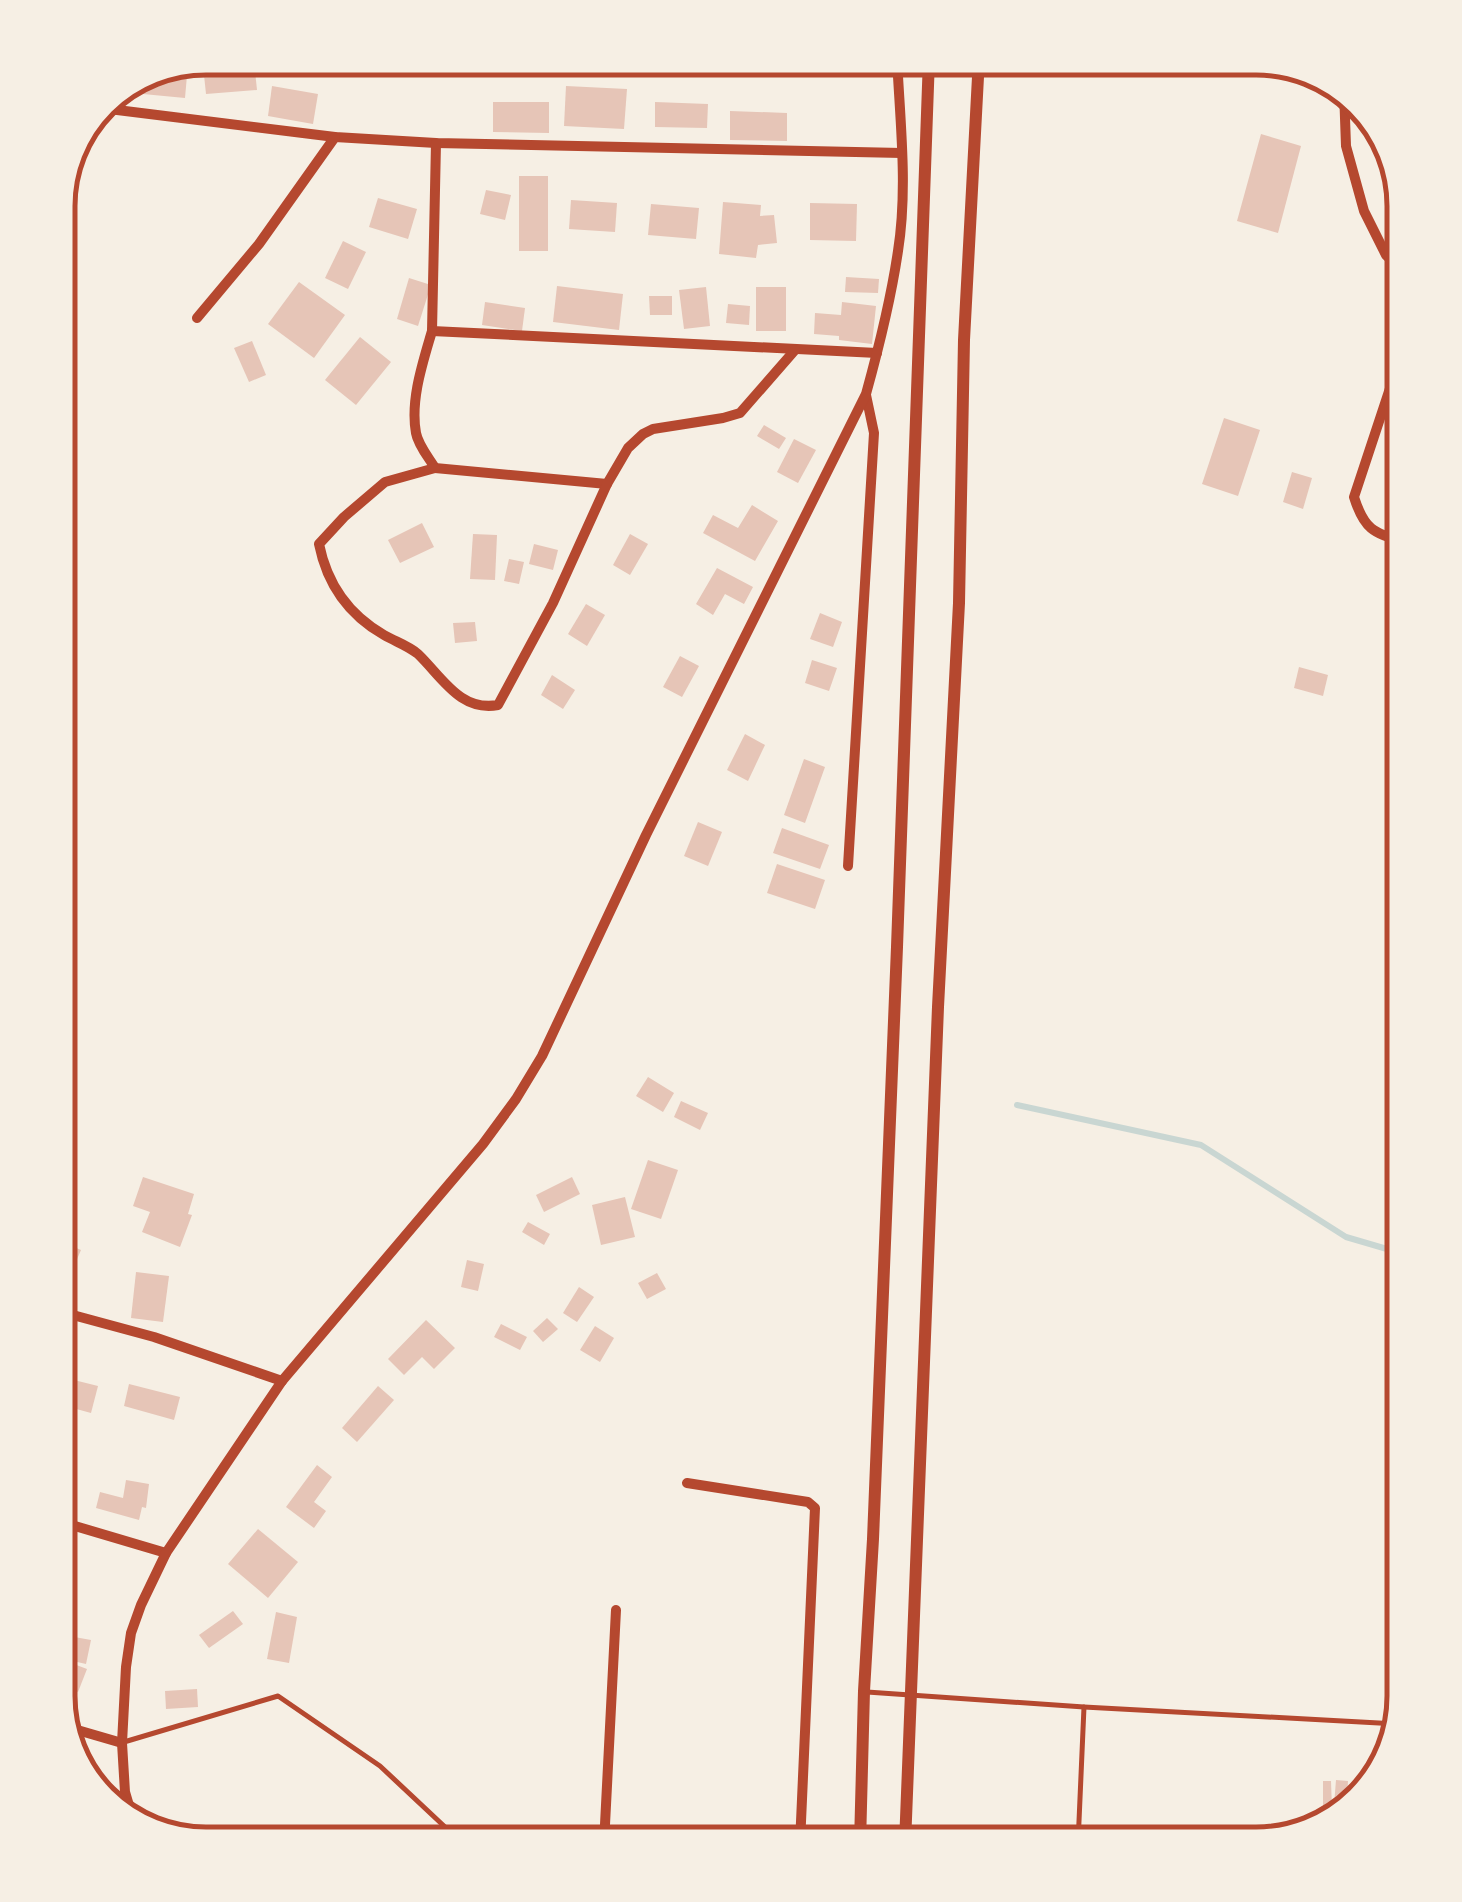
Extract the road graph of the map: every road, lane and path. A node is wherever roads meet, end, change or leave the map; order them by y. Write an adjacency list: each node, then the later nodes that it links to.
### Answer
1 (898, 75): 8 (street)
2 (928, 75): 26 (street)
3 (978, 75): 27 (street)
4 (1345, 109): 9 (street)
5 (118, 110): 6 (street)
6 (335, 137): 7 (street); 10 (street)
7 (436, 143): 8 (street); 11 (street)
8 (902, 153): 13 (street)
9 (1387, 256)
10 (197, 318)
11 (432, 331): 12 (street); 16 (street)
12 (796, 350): 13 (street); 17 (street)
13 (877, 353): 14 (street)
14 (866, 394): 19 (street); 21 (street)
15 (1387, 410): 18 (street)
16 (435, 468): 17 (street); 17 (street)
17 (607, 484)
18 (1387, 535)
19 (848, 866)
20 (75, 1316): 21 (street)
21 (282, 1381): 24 (street)
22 (687, 1483): 35 (street)
23 (75, 1526): 24 (street)
24 (166, 1553): 31 (street)
25 (616, 1610): 34 (street)
26 (864, 1691): 27 (lane); 36 (street)
27 (910, 1695): 28 (lane); 37 (street)
28 (1084, 1708): 29 (lane); 38 (lane)
29 (1384, 1723)
30 (80, 1731): 31 (street)
31 (122, 1743): 32 (street); 33 (lane)
32 (127, 1800)
33 (445, 1827)
34 (605, 1827)
35 (801, 1827)
36 (860, 1827)
37 (906, 1827)
38 (1079, 1827)

